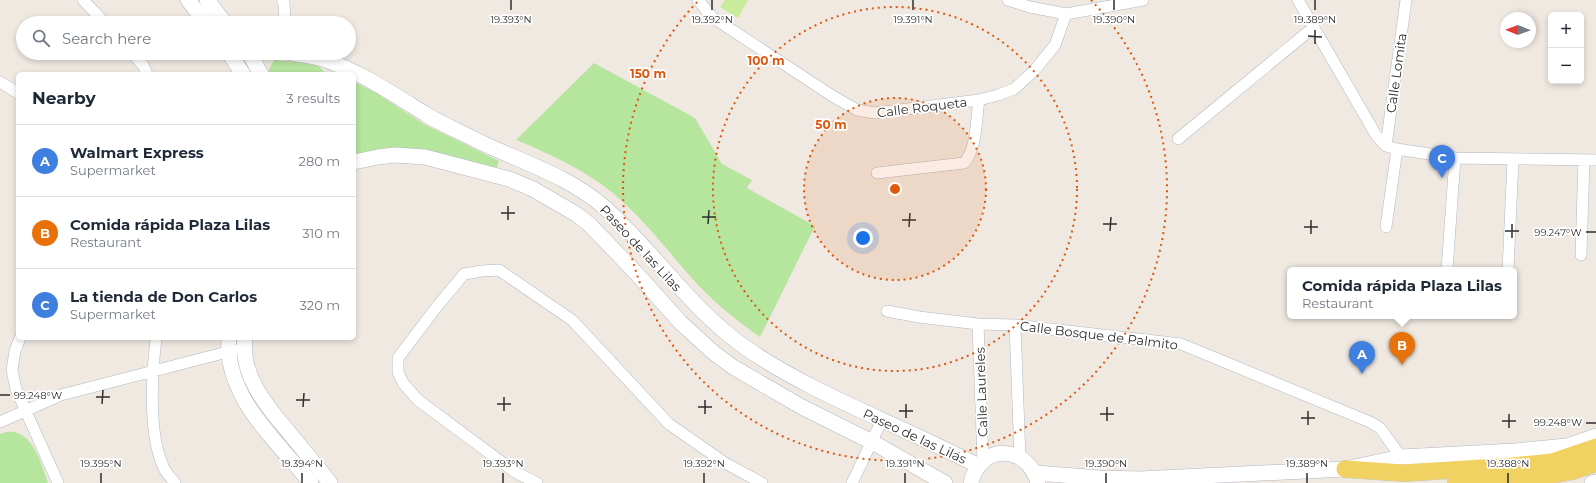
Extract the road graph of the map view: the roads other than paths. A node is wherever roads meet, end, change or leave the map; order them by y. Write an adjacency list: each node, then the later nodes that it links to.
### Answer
1 (83, 0): 11 (street)
2 (188, 0): 12 (street)
3 (207, 0): 13 (street)
4 (282, 0): 14 (street)
5 (698, 0): 29 (street, Calle Roqueta)
6 (1008, 0): 10 (street)
7 (1143, 0): 10 (street)
8 (1298, 0): 15 (street)
9 (1406, 0): 31 (street, Calle Lomita)
10 (1066, 14): 29 (street, Calle Roqueta)
11 (98, 16)
12 (201, 16)
13 (220, 16)
14 (285, 16)
15 (1314, 27): 30 (street); 31 (street)
16 (138, 60): 21 (street)
17 (234, 60): 22 (street)
18 (253, 60): 23 (street)
19 (323, 60): 24 (street)
20 (324, 60): 25 (street, Paseo de las Lilas)
21 (146, 72)
22 (243, 72)
23 (260, 72)
24 (334, 72)
25 (352, 72)
26 (356, 74): 52 (street, Paseo de las Lilas)
27 (0, 82): 28 (street)
28 (16, 93)
29 (979, 100): 38 (street)
30 (1178, 139)
31 (1386, 146): 32 (street)
32 (1397, 149): 33 (street); 39 (street)
33 (1455, 158): 34 (street); 41 (street)
34 (1514, 160): 35 (street); 42 (street)
35 (1584, 160): 36 (street); 40 (street)
36 (1596, 160)
37 (356, 162): 55 (street, Paseo de las Lilas)
38 (876, 173)
39 (1386, 227)
40 (1580, 255)
41 (1447, 267)
42 (1508, 267)
43 (887, 311): 44 (street, Calle Bosque de Palmito)
44 (978, 324): 45 (street, Calle Bosque de Palmito); 59 (street, Calle Laureles)
45 (1015, 325): 57 (street); 58 (street, Calle Bosque de Palmito)
46 (19, 340): 51 (street)
47 (156, 340): 50 (street)
48 (244, 343): 49 (street); 67 (street)
49 (229, 345): 50 (street); 66 (street)
50 (152, 372): 51 (street); 65 (street)
51 (25, 410): 53 (street); 64 (street)
52 (882, 420): 55 (street); 59 (street, Paseo de las Lilas)
53 (0, 422)
54 (1596, 436): 58 (street)
55 (872, 442): 70 (street); 71 (street, Paseo de las Lilas)
56 (1596, 448): 61 (main road)
57 (1020, 457): 59 (street); 62 (street)
58 (1401, 457): 61 (street)
59 (981, 463): 72 (street)
60 (1596, 463): 73 (main road)
61 (1345, 469): 62 (street)
62 (1037, 478)
63 (1596, 482): 74 (street)
64 (58, 483)
65 (175, 483)
66 (311, 483)
67 (330, 483)
68 (536, 483): 69 (street)
69 (762, 483)
70 (852, 483)
71 (945, 483)
72 (972, 483)
73 (1456, 483)
74 (1592, 483)

